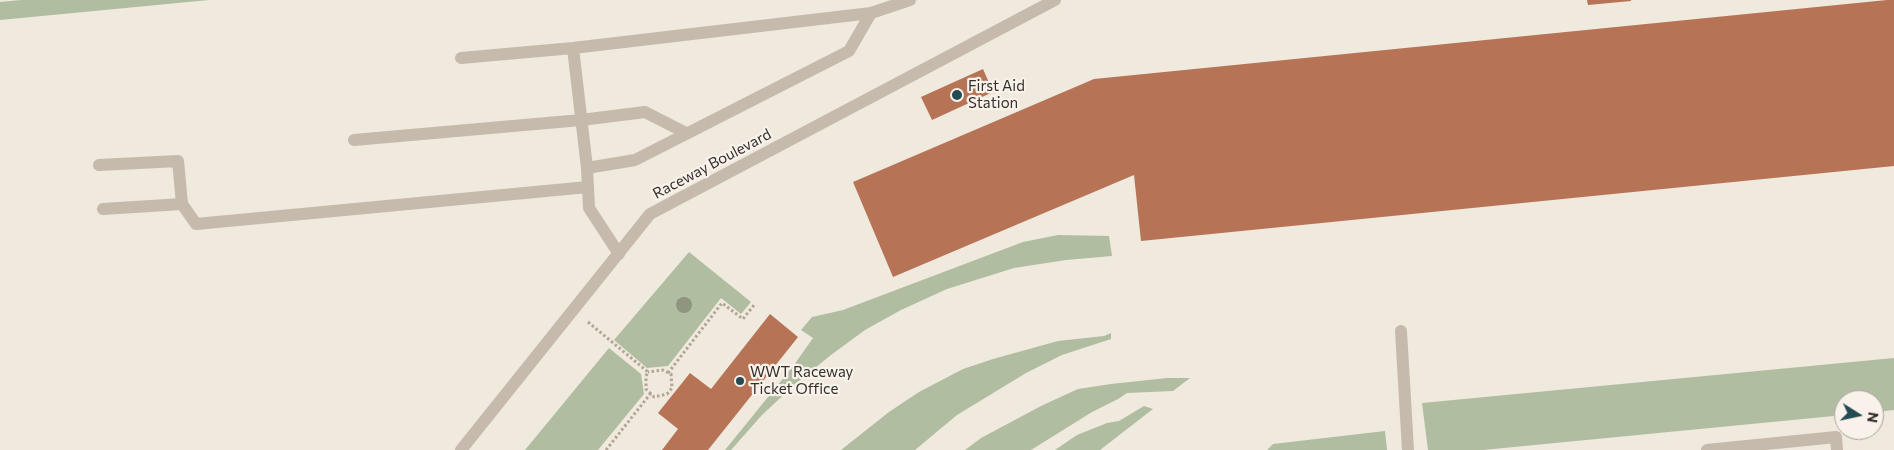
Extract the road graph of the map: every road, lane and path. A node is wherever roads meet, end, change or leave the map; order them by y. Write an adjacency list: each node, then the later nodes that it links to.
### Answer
1 (910, 0): 3 (street)
2 (1055, 0): 14 (street, Raceway Boulevard)
3 (871, 13): 4 (street); 7 (street)
4 (573, 48): 5 (street); 6 (street)
5 (461, 58)
6 (581, 120): 7 (street); 8 (street); 10 (street)
7 (686, 133): 10 (street)
8 (354, 140)
9 (99, 166): 12 (street)
10 (587, 168): 11 (street)
11 (588, 187): 12 (street); 14 (street)
12 (182, 204): 13 (street)
13 (103, 209)
14 (619, 254): 16 (street, Raceway Boulevard)
15 (754, 305): 19 (path)
16 (574, 310): 18 (path); 21 (street, Raceway Boulevard)
17 (1401, 331): 23 (street)
18 (648, 372): 19 (path); 20 (path)
19 (668, 373): 20 (path)
20 (651, 393): 22 (path)
21 (461, 450)
22 (606, 450)
23 (1408, 450)
24 (1707, 450): 25 (street)
25 (1837, 450)

